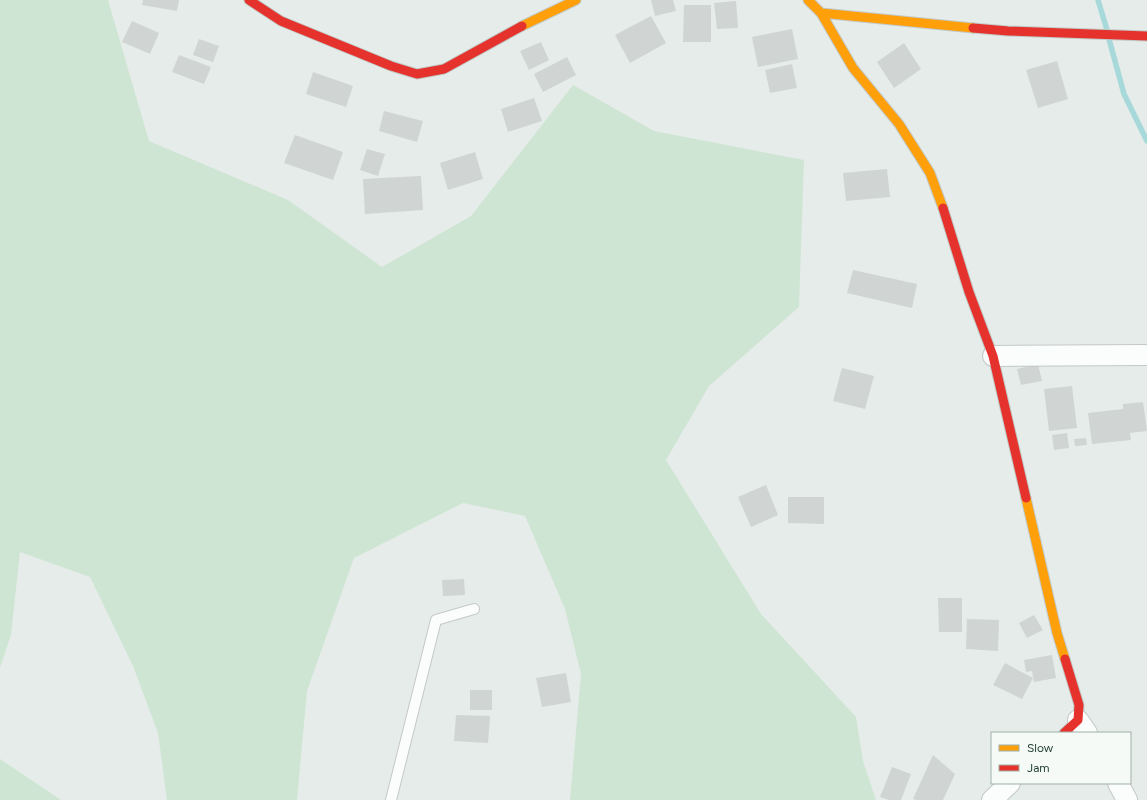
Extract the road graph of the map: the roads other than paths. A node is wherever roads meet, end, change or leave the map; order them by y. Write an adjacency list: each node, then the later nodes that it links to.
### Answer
1 (250, 0): 2 (street)
2 (576, 0)
3 (808, 0): 4 (street)
4 (822, 13): 5 (street); 7 (street)
5 (1147, 36)
6 (1147, 355): 7 (street)
7 (993, 356): 9 (street)
8 (474, 609): 12 (lane)
9 (1076, 729)
10 (1009, 784): 13 (street)
11 (1119, 784): 14 (street)
12 (391, 800)
13 (992, 800)
14 (1127, 800)

